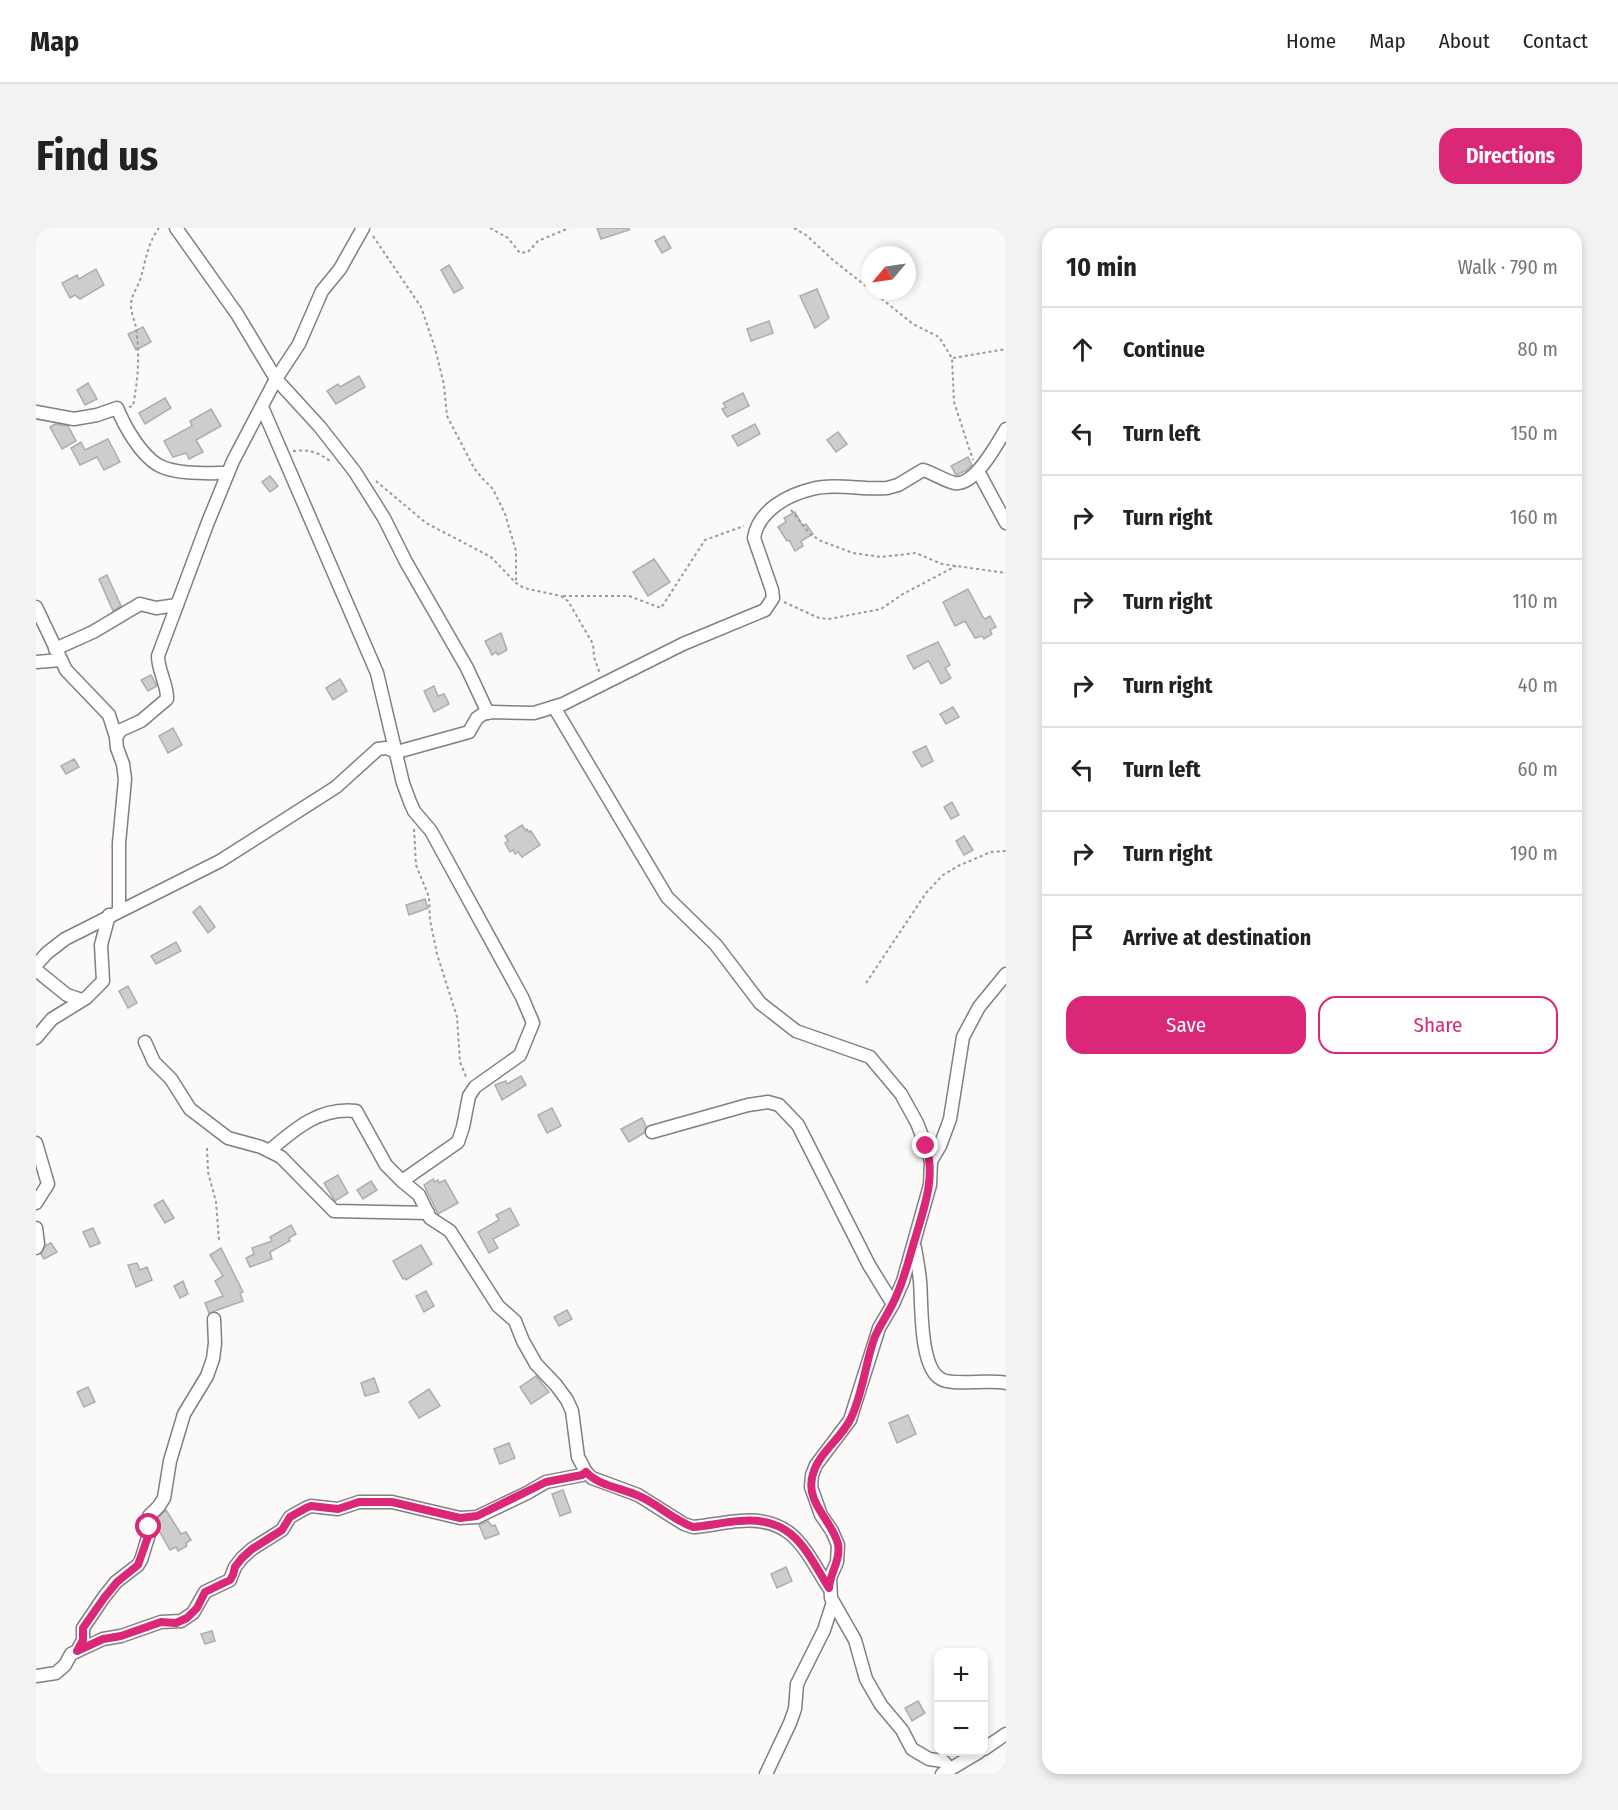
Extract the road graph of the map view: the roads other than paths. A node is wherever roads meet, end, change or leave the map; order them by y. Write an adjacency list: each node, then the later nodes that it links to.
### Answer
1 (176, 228): 3 (street)
2 (367, 231): 3 (street)
3 (276, 378): 4 (street); 15 (street)
4 (262, 407): 8 (street); 17 (street)
5 (36, 412): 8 (street)
6 (1006, 429): 7 (street)
7 (978, 471): 9 (street); 14 (street)
8 (228, 472): 10 (street)
9 (1006, 523)
10 (177, 605): 12 (street); 16 (street)
11 (36, 607): 12 (street)
12 (58, 655): 13 (street); 16 (street)
13 (36, 662)
14 (554, 707): 15 (street); 28 (street)
15 (488, 713): 17 (street)
16 (116, 737): 18 (street)
17 (397, 752): 18 (street); 29 (street)
18 (114, 913): 19 (street); 22 (street)
19 (36, 965)
20 (36, 970): 22 (street)
21 (1006, 974): 28 (street)
22 (82, 1000): 23 (street)
23 (36, 1038)
24 (145, 1042): 27 (street)
25 (652, 1132): 35 (street)
26 (36, 1143): 30 (street)
27 (269, 1151): 29 (street); 31 (street)
28 (931, 1161): 33 (street)
29 (402, 1181): 31 (street)
30 (36, 1203)
31 (428, 1213): 38 (street)
32 (36, 1228): 34 (street)
33 (914, 1241): 35 (street); 37 (street)
34 (36, 1248)
35 (893, 1304): 39 (street)
36 (213, 1319): 41 (street)
37 (1006, 1383)
38 (586, 1472): 39 (street); 41 (street)
39 (829, 1588): 40 (street)
40 (833, 1602): 46 (street); 47 (street)
41 (77, 1651): 42 (street)
42 (36, 1676)
43 (1006, 1734): 44 (street)
44 (988, 1746)
45 (972, 1756): 46 (street)
46 (946, 1772)
47 (766, 1774)

